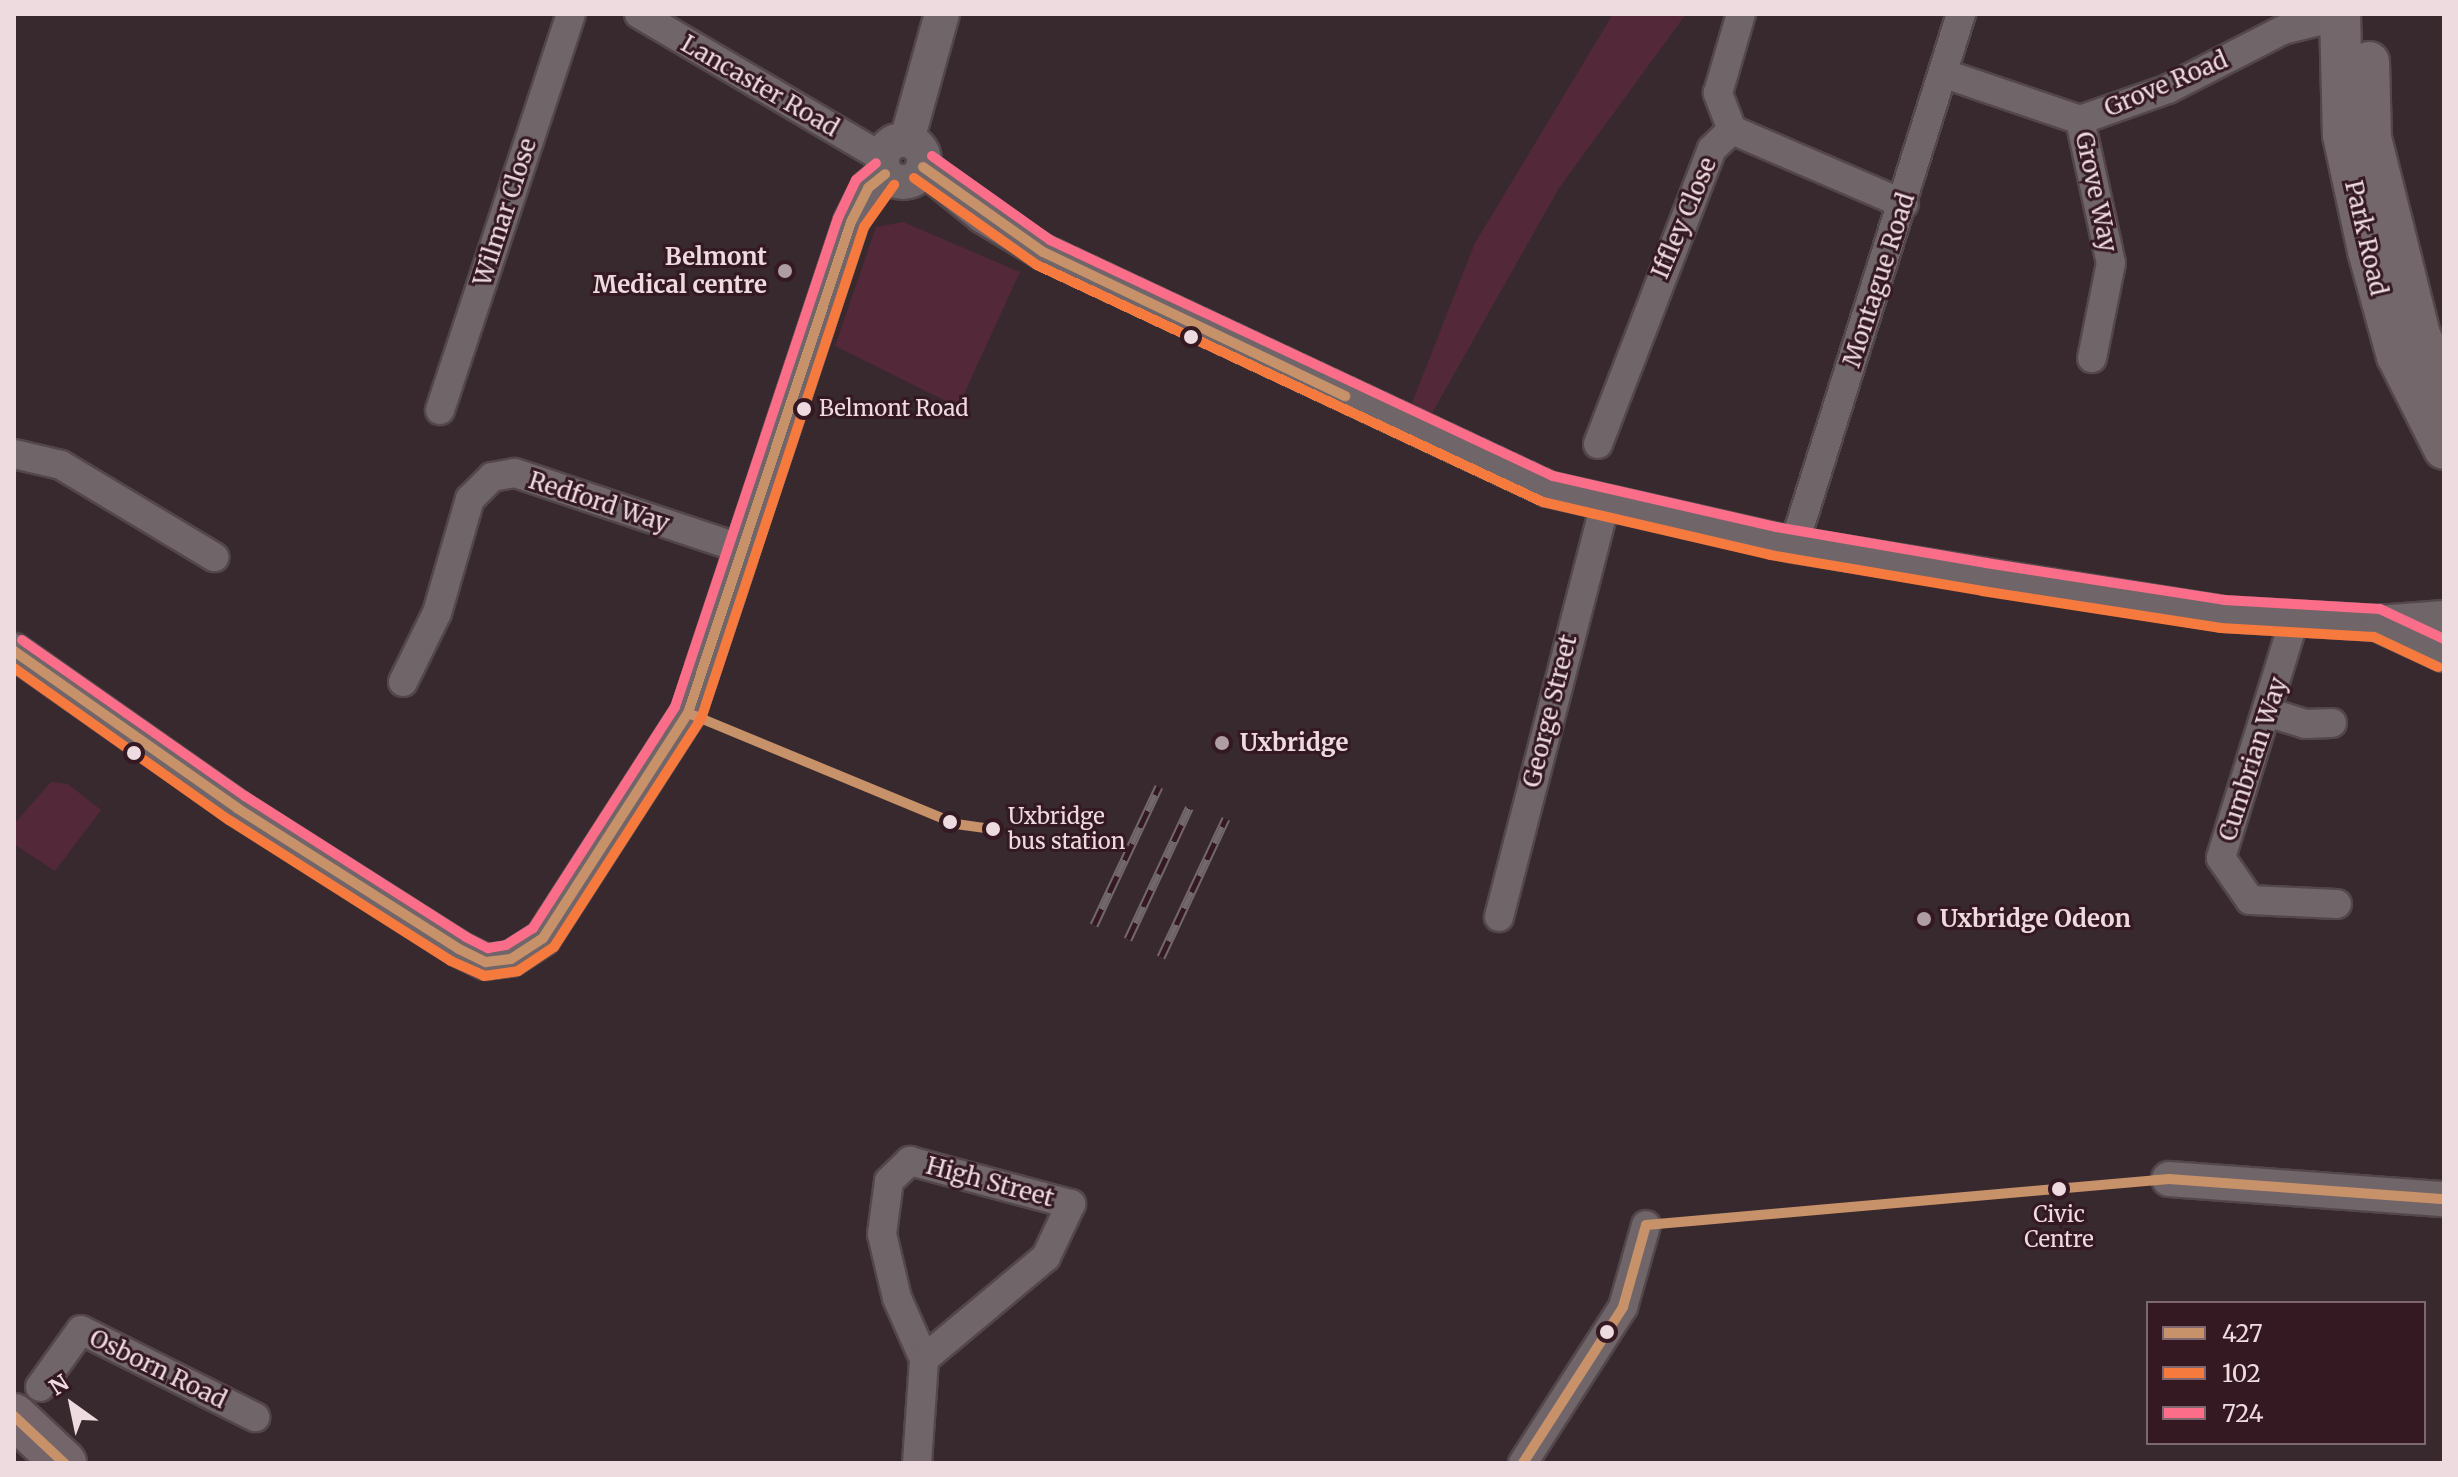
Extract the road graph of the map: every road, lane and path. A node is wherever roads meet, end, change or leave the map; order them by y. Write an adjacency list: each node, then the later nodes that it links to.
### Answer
1 (571, 14): 14 (street, Wilmar Close)
2 (639, 14): 10 (street, Lancaster Road)
3 (942, 14): 10 (street)
4 (1741, 14): 9 (street)
5 (1961, 14): 7 (street, Montague Road)
6 (2349, 15): 8 (street, Grove Road); 13 (main road, Park Road); 16 (main road, Park Road)
7 (1945, 74): 8 (street, Grove Road); 11 (street, Montague Road)
8 (2080, 120): 12 (street, Grove Way)
9 (1732, 130): 11 (street, Iffley Close); 15 (street, Iffley Close)
10 (899, 160): 18 (street); 20 (street)
11 (1904, 204): 19 (street, Montague Road)
12 (2092, 358)
13 (2444, 388)
14 (440, 410)
15 (1598, 444)
16 (2444, 449)
17 (14, 454): 21 (street)
18 (1605, 505): 19 (street); 31 (street, George Street)
19 (1794, 545): 22 (street)
20 (739, 548): 25 (street); 27 (street, Redford Way)
21 (214, 557)
22 (2295, 617): 24 (street); 28 (street, Cumbrian Way)
23 (2444, 618): 24 (street)
24 (2378, 623): 26 (street)
25 (14, 651)
26 (2444, 654)
27 (403, 682)
28 (2270, 713): 29 (street); 30 (street, Cumbrian Way)
29 (2332, 723)
30 (2337, 904)
31 (1499, 917)
32 (2169, 1179): 33 (street)
33 (2444, 1199)
34 (1646, 1225): 42 (street)
35 (924, 1359): 35 (street, High Street); 41 (street)
36 (27, 1402): 37 (street, Osborn Road); 40 (main road)
37 (255, 1417)
38 (14, 1454): 39 (main road)
39 (24, 1463)
40 (64, 1463)
41 (917, 1463)
42 (1523, 1463)

